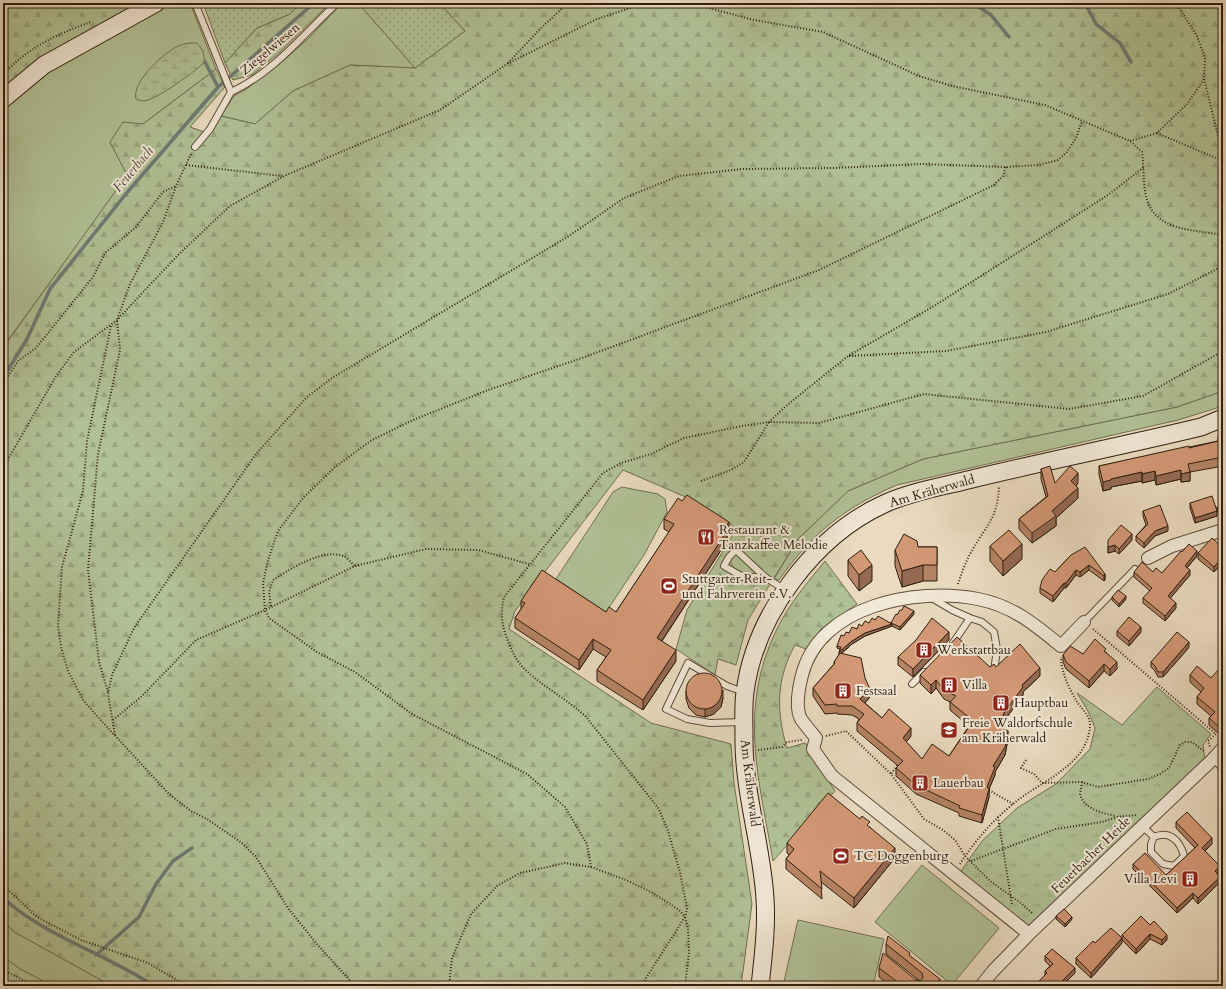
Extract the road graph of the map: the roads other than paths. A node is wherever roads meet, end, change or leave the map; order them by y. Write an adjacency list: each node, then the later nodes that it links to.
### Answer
1 (156, 3): 5 (main road)
2 (195, 3): 4 (lane)
3 (337, 3): 4 (lane, Ziegelwiesen)
4 (230, 89): 6 (lane)
5 (3, 100)
6 (195, 147)
7 (1223, 418): 12 (main road, Am Kräherwald)
8 (1223, 530): 9 (street)
9 (1148, 558)
10 (1135, 569): 15 (lane)
11 (765, 577): 11 (lane); 12 (lane)
12 (786, 591): 20 (main road, Am Kräherwald)
13 (929, 596): 14 (lane); 15 (street); 27 (street)
14 (970, 618): 16 (lane); 17 (lane)
15 (1084, 622)
16 (949, 649)
17 (995, 664)
18 (928, 669): 19 (lane)
19 (912, 684)
20 (745, 693): 21 (main road, Am Kräherwald); 21 (lane)
21 (744, 722): 28 (main road, Am Kräherwald)
22 (1223, 748): 23 (street, Feuerbacher Heide)
23 (1212, 756): 24 (lane); 25 (street, Feuerbacher Heide)
24 (1223, 769)
25 (1144, 824): 26 (lane); 27 (street, Feuerbacher Heide)
26 (1154, 837): 26 (lane)
27 (1029, 934): 29 (street, Feuerbacher Heide)
28 (760, 986)
29 (981, 986)

